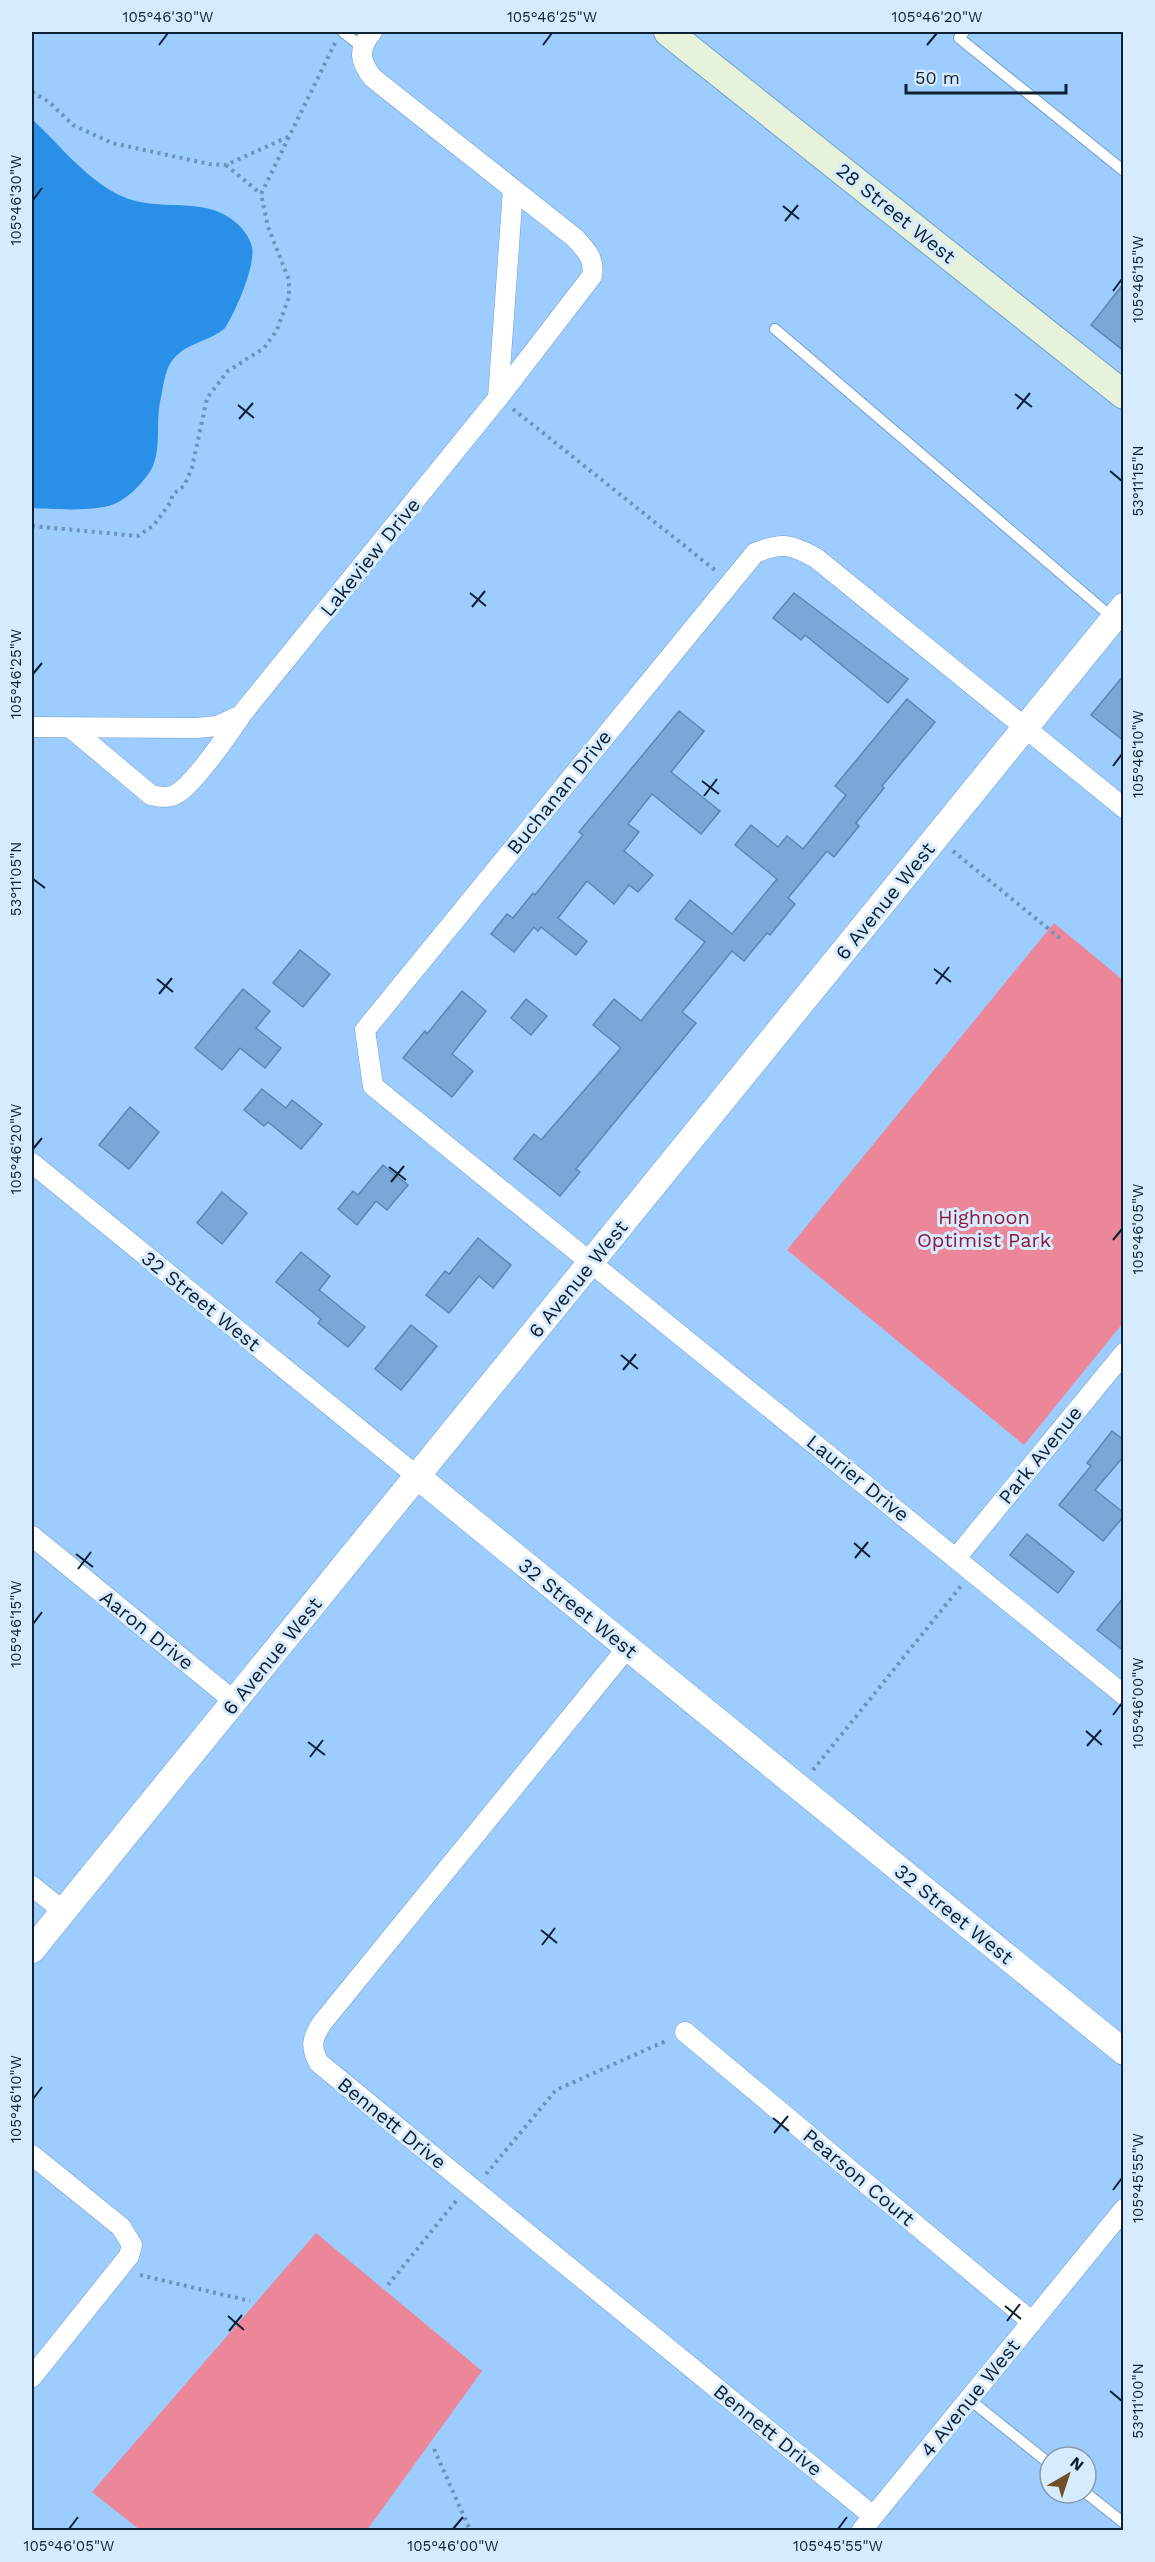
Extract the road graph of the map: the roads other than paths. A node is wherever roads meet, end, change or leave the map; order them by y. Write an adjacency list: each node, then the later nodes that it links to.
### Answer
1 (343, 32): 4 (lane)
2 (668, 32): 8 (main road, 28 Street West)
3 (964, 32): 5 (lane)
4 (367, 39): 6 (street, Lakeview Drive)
5 (1124, 171)
6 (513, 190): 9 (street); 9 (street, Lakeview Drive)
7 (775, 329): 10 (lane)
8 (1124, 395)
9 (498, 398): 11 (street, Lakeview Drive)
10 (1120, 617): 13 (street, 6 Avenue West)
11 (241, 715): 14 (street, Lakeview Drive); 14 (street, Lakeview Drive)
12 (32, 727): 14 (street, Lakeview Drive)
13 (1025, 728): 15 (street); 17 (street, 6 Avenue West); 17 (street, Buchanan Drive)
14 (72, 729)
15 (1124, 808)
16 (32, 1163): 19 (street, 32 Street West)
17 (592, 1261): 19 (street, 6 Avenue West); 21 (street, Laurier Drive)
18 (1124, 1353): 21 (street, Park Avenue)
19 (418, 1477): 22 (street, 32 Street West); 24 (street, 6 Avenue West)
20 (32, 1536): 24 (street, Aaron Drive)
21 (956, 1558): 23 (street, Laurier Drive)
22 (627, 1648): 29 (street, 32 Street West); 37 (street, Bennett Drive)
23 (1124, 1695)
24 (234, 1701): 26 (street, 6 Avenue West)
25 (32, 1886): 26 (street)
26 (63, 1911): 27 (street, 6 Avenue West)
27 (32, 1950)
28 (685, 2032): 32 (street, Pearson Court)
29 (1124, 2052)
30 (32, 2155): 33 (street)
31 (1124, 2210): 32 (street, 4 Avenue West)
32 (1032, 2322): 34 (street, 4 Avenue West)
33 (32, 2377)
34 (969, 2399): 35 (lane); 37 (street, 4 Avenue West)
35 (1038, 2454)
36 (1098, 2502): 38 (lane)
37 (868, 2523)
38 (1124, 2523)

